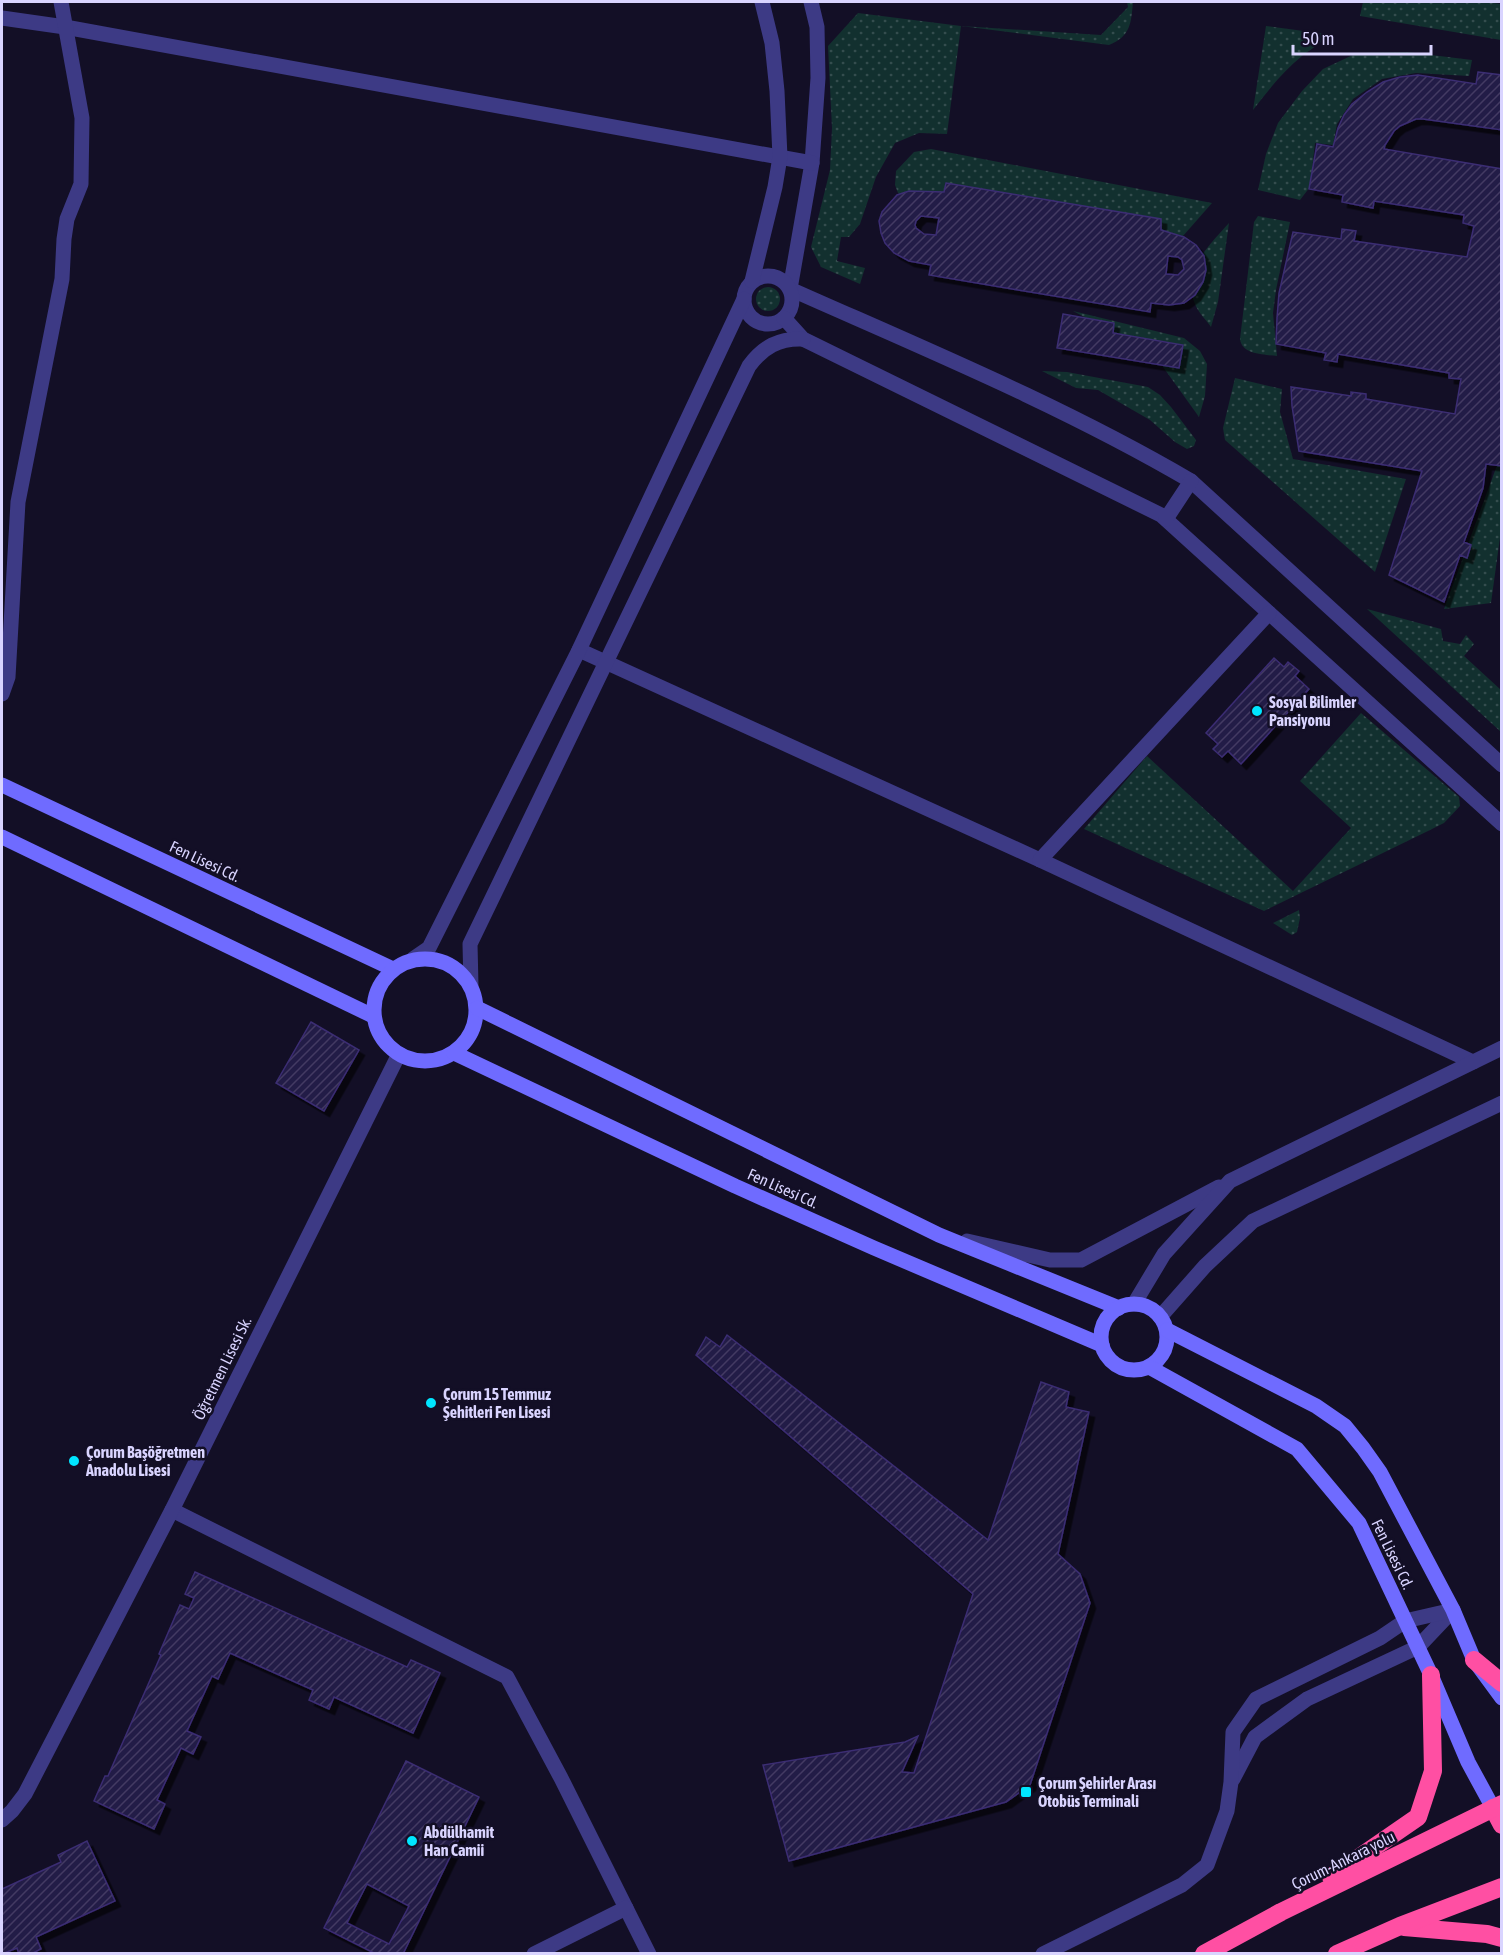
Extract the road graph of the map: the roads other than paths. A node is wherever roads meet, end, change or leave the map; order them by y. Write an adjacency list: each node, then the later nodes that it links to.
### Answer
1 (61, 2): 5 (street)
2 (762, 2): 6 (street)
3 (811, 2): 7 (street)
4 (2, 18): 5 (street)
5 (65, 27): 6 (street); 19 (street)
6 (780, 157): 7 (street); 8 (street)
7 (812, 163): 9 (street)
8 (752, 281): 9 (street); 10 (street)
9 (790, 289): 11 (street); 14 (street)
10 (744, 298): 11 (street); 17 (street)
11 (779, 321): 12 (street); 13 (street)
12 (803, 339): 13 (street); 15 (street)
13 (765, 348): 18 (street)
14 (1191, 481): 15 (street); 20 (street)
15 (1166, 519): 16 (street)
16 (1269, 613): 22 (street); 24 (street)
17 (579, 650): 18 (street); 25 (street)
18 (607, 662): 24 (street); 27 (street)
19 (2, 694)
20 (1502, 765)
21 (2, 785): 26 (street, Fen Lisesi Cd.)
22 (1502, 824)
23 (2, 837): 29 (street)
24 (1040, 860): 33 (street)
25 (413, 959): 26 (street); 27 (street)
26 (393, 969): 29 (street)
27 (471, 986): 28 (street)
28 (477, 1008): 31 (street); 36 (street, Fen Lisesi Cd.)
29 (373, 1016): 32 (street)
30 (1502, 1048): 33 (street)
31 (454, 1053): 32 (street); 39 (street, Fen Lisesi Cd.)
32 (399, 1054): 41 (street, Öğretmen Lisesi Sk.)
33 (1473, 1062): 35 (street)
34 (1502, 1103): 38 (street)
35 (1230, 1181): 36 (street); 37 (street)
36 (939, 1235): 37 (street, Fen Lisesi Cd.)
37 (1127, 1306): 38 (street); 39 (street)
38 (1163, 1323): 40 (street); 42 (street, Fen Lisesi Cd.)
39 (1102, 1345): 40 (street)
40 (1149, 1367): 43 (street, Fen Lisesi Cd.)
41 (172, 1510): 51 (street, Öğretmen Lisesi Sk.); 54 (street)
42 (1453, 1610): 43 (street); 44 (street); 45 (street, Fen Lisesi Cd.)
43 (1405, 1621): 44 (street, Fen Lisesi Cd.); 49 (street)
44 (1418, 1647): 46 (street, Fen Lisesi Cd.); 49 (street)
45 (1474, 1660): 47 (highway); 48 (street, Fen Lisesi Cd.)
46 (1431, 1675): 50 (street, Fen Lisesi Cd.); 55 (highway)
47 (1502, 1683)
48 (1502, 1698)
49 (1231, 1782): 60 (street)
50 (1497, 1806): 52 (highway); 55 (highway, Çorum-Ankara yolu)
51 (2, 1820)
52 (1502, 1826)
53 (1502, 1887): 56 (highway)
54 (626, 1908): 58 (street); 59 (street)
55 (1281, 1912): 61 (highway, Çorum-Ankara yolu)
56 (1400, 1926): 57 (highway); 62 (highway)
57 (1502, 1938)
58 (534, 1953)
59 (649, 1953)
60 (1043, 1953)
61 (1204, 1953)
62 (1337, 1953)

